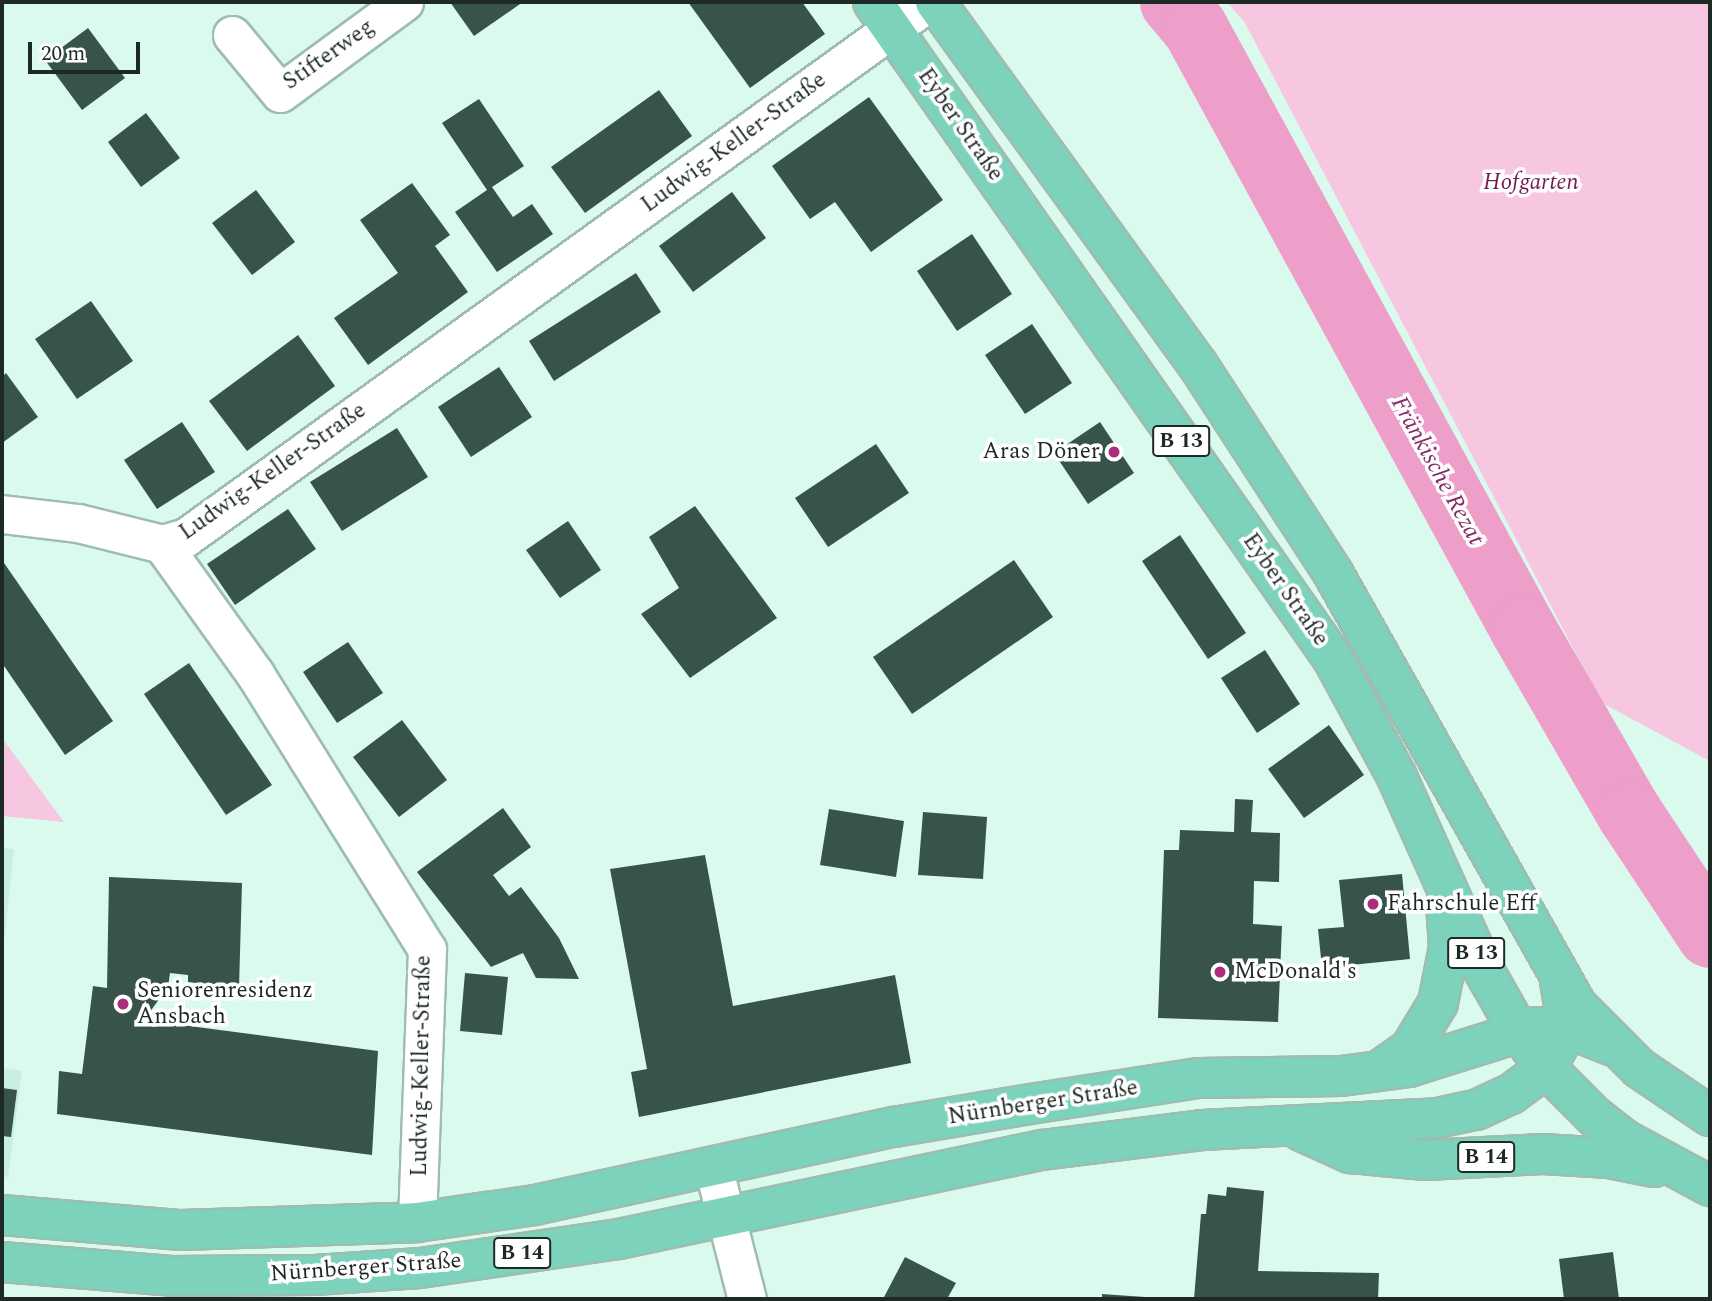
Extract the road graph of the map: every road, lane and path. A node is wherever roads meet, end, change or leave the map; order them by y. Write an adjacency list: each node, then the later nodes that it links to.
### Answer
1 (404, 2): 5 (street, Stifterweg)
2 (929, 2): 4 (street, Ludwig-Keller-Straße)
3 (935, 2): 9 (main road, Eyber Straße / B 13)
4 (882, 15): 7 (street, Ludwig-Keller-Straße); 8 (main road, Eyber Straße / B 13)
5 (232, 35)
6 (2, 514): 7 (street)
7 (162, 544): 21 (street, Ludwig-Keller-Straße)
8 (1440, 871): 11 (main road, Eyber Straße / B 13); 14 (main road, B 13)
9 (1560, 981): 10 (main road); 12 (main road, B 13)
10 (1568, 1028): 11 (main road, Nürnberger Straße / B 14); 12 (main road, Nürnberger Straße / B 14); 13 (main road, Nürnberger Straße / B 14)
11 (1519, 1032): 13 (main road, Eyber Straße / B 13); 14 (main road, Nürnberger Straße / B 14)
12 (1613, 1046): 15 (main road, B 13)
13 (1546, 1068): 16 (main road, Nürnberger Straße / B 14); 18 (main road, Eyber Straße / B 13)
14 (1376, 1072): 17 (main road, Nürnberger Straße / B 14)
15 (1710, 1116)
16 (1295, 1129): 18 (main road, Nürnberger Straße / B 14); 20 (main road, Nürnberger Straße / B 14)
17 (713, 1166): 20 (street); 21 (main road, Nürnberger Straße / B 14)
18 (1695, 1180)
19 (2, 1215): 21 (main road, Nürnberger Straße / B 14)
20 (727, 1216): 22 (main road, Nürnberger Straße / B 14); 23 (street)
21 (417, 1223)
22 (2, 1262)
23 (747, 1299)

